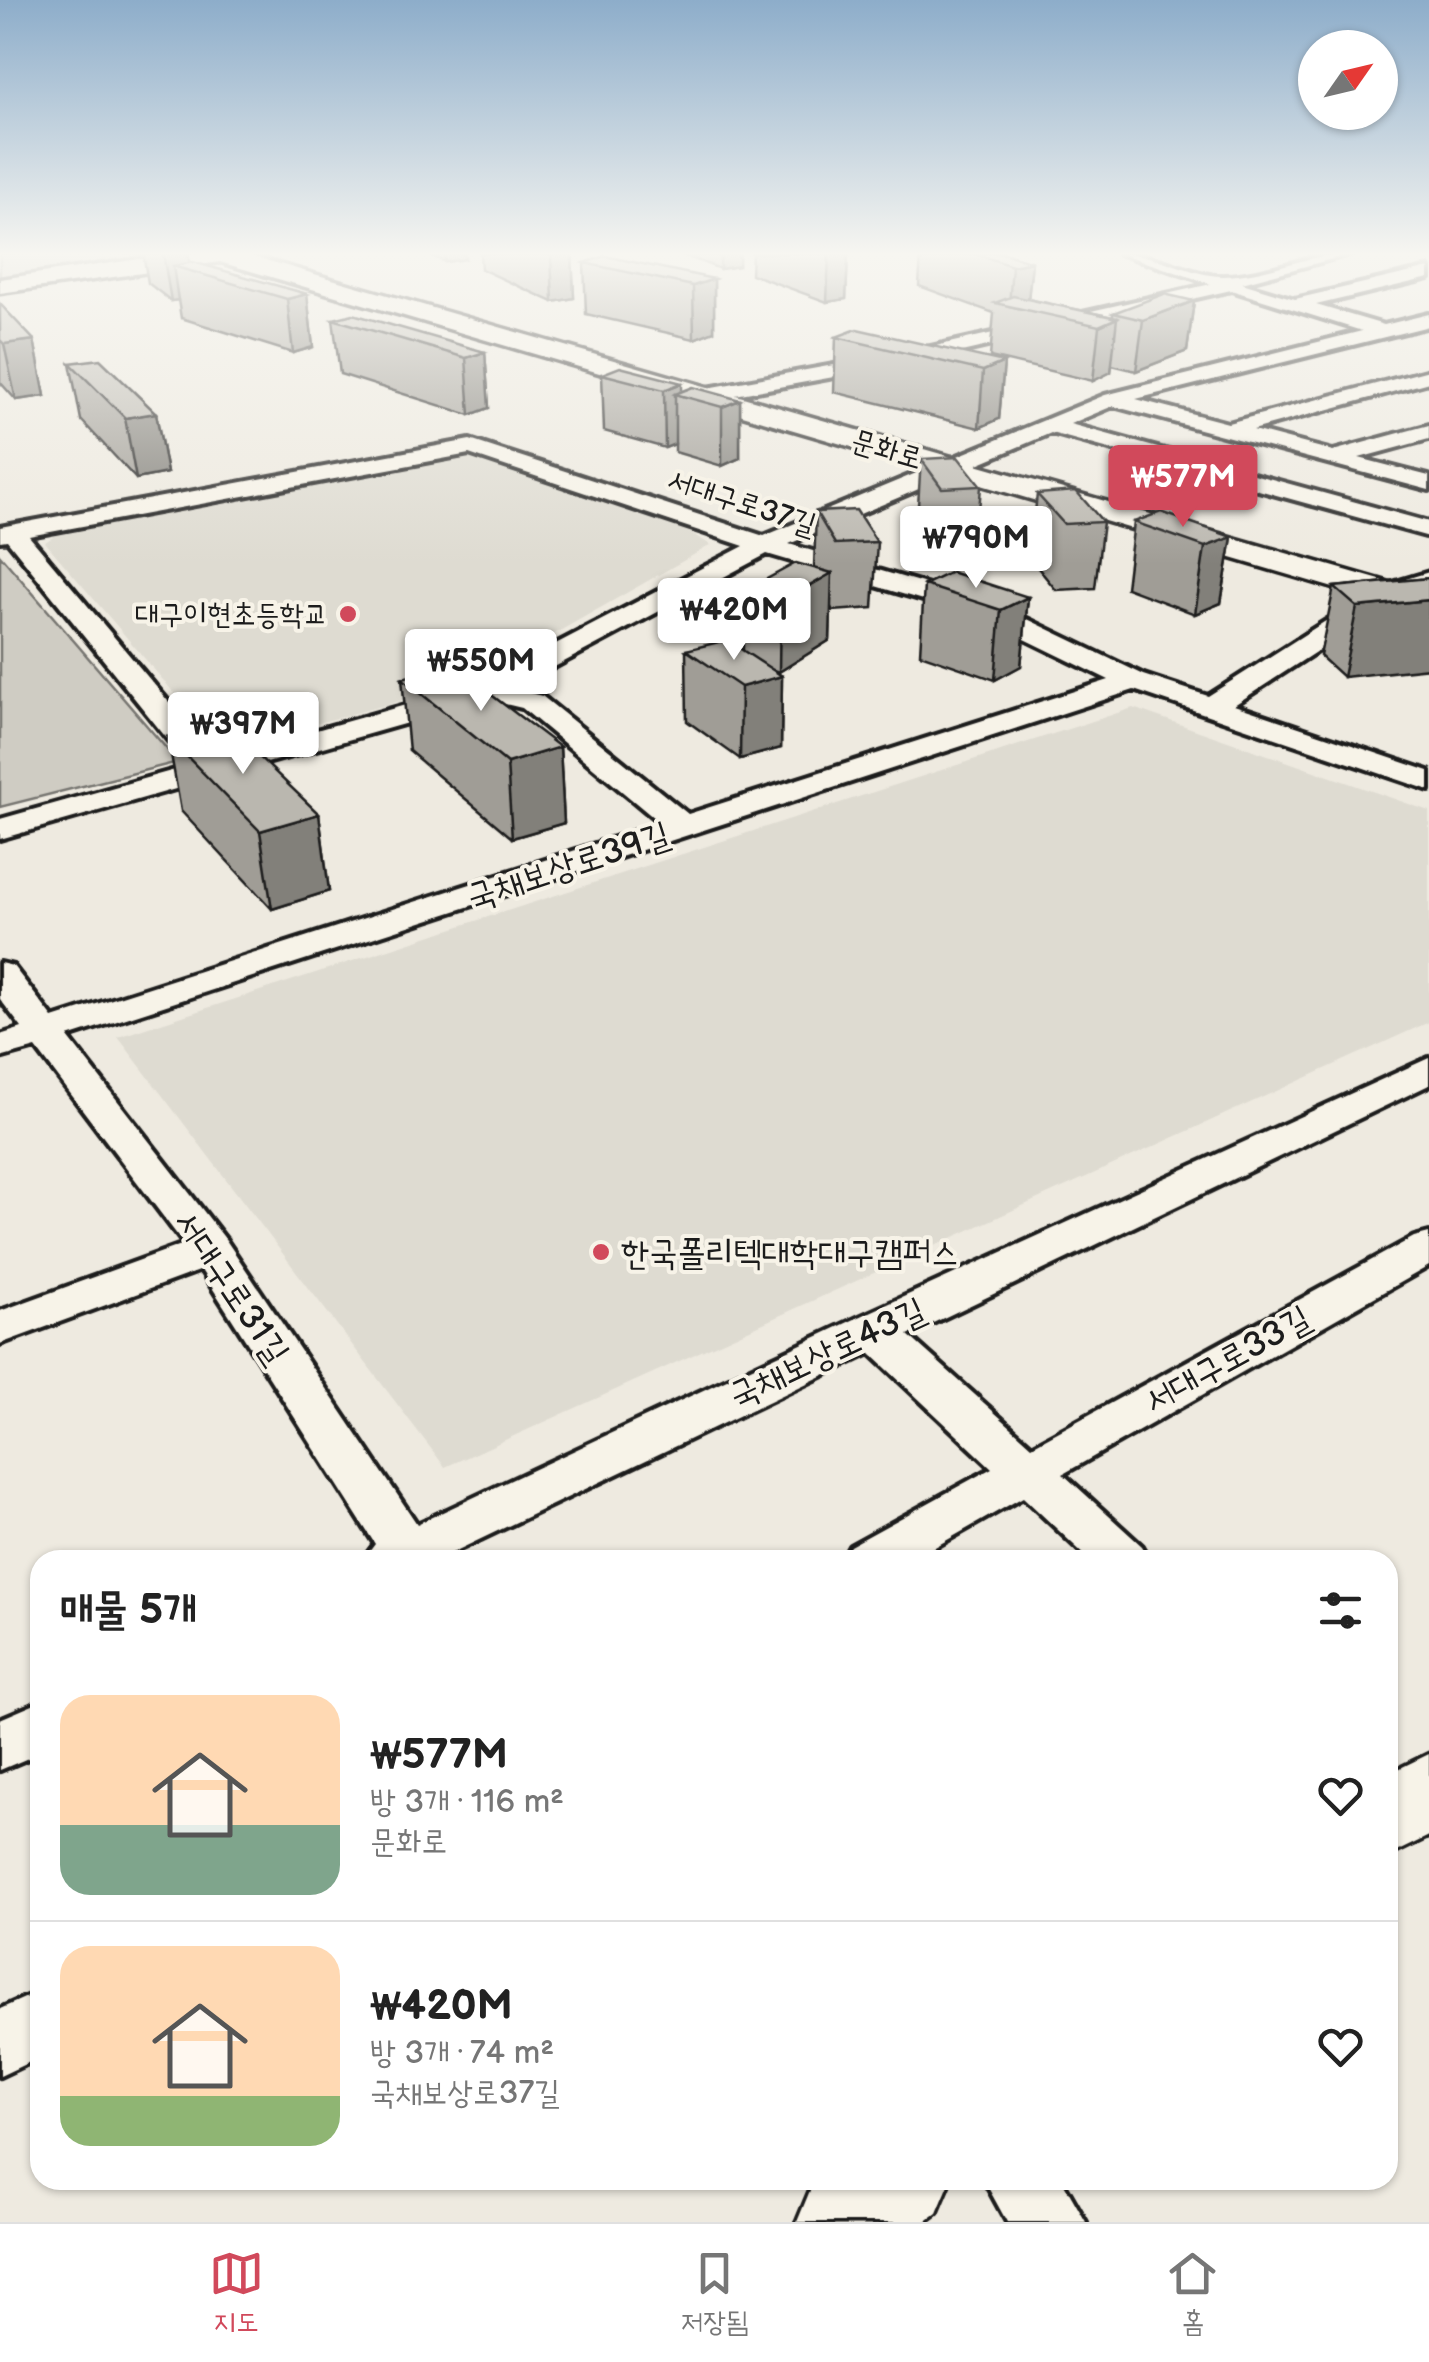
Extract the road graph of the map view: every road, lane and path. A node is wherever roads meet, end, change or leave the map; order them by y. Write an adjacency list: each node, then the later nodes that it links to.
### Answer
1 (572, 357): 5 (main road, 문화로)
2 (913, 357): 5 (street)
3 (1285, 357): 6 (street)
4 (1429, 376): 8 (street)
5 (702, 395): 11 (main road, 문화로)
6 (1112, 400): 7 (street); 8 (street)
7 (1048, 425): 11 (street); 13 (street)
8 (1230, 430): 10 (street)
9 (1429, 432): 10 (street)
10 (1336, 458): 12 (street)
11 (948, 466): 15 (street); 17 (main road, 문화로)
12 (1429, 483)
13 (1429, 530)
14 (6, 532): 15 (street, 서대구로37길); 22 (street)
15 (765, 545): 19 (street, 서대구로37길); 20 (street)
16 (1429, 580): 17 (street)
17 (1388, 594): 18 (main road, 문화로); 21 (street)
18 (1429, 605)
19 (1134, 681): 21 (street, 서대구로37길); 24 (street, 국채보상로39길)
20 (487, 691): 22 (street); 24 (street)
21 (1211, 707): 23 (street, 서대구로37길)
22 (209, 770): 25 (street)
23 (1429, 782)
24 (685, 828): 27 (street, 국채보상로39길)
25 (0, 829)
26 (0, 974): 27 (street, 서대구로31길)
27 (44, 1032): 28 (street, 국채보상로39길); 31 (street, 서대구로31길)
28 (0, 1046)
29 (1429, 1070): 33 (street, 국채보상로43길)
30 (1429, 1247): 34 (street, 서대구로33길)
31 (211, 1250): 32 (street); 35 (street, 서대구로31길)
32 (0, 1328)
33 (872, 1329): 34 (street); 36 (street, 국채보상로43길)
34 (1026, 1472): 37 (street, 서대구로33길); 38 (street)
35 (394, 1550)
36 (411, 1550)
37 (886, 1550)
38 (1113, 1550)
39 (30, 1731): 40 (street)
40 (0, 1746)
41 (30, 2028): 42 (street)
42 (0, 2044)
43 (890, 2190): 45 (main road)
44 (1026, 2190): 46 (street)
45 (845, 2222)
46 (1051, 2222)

